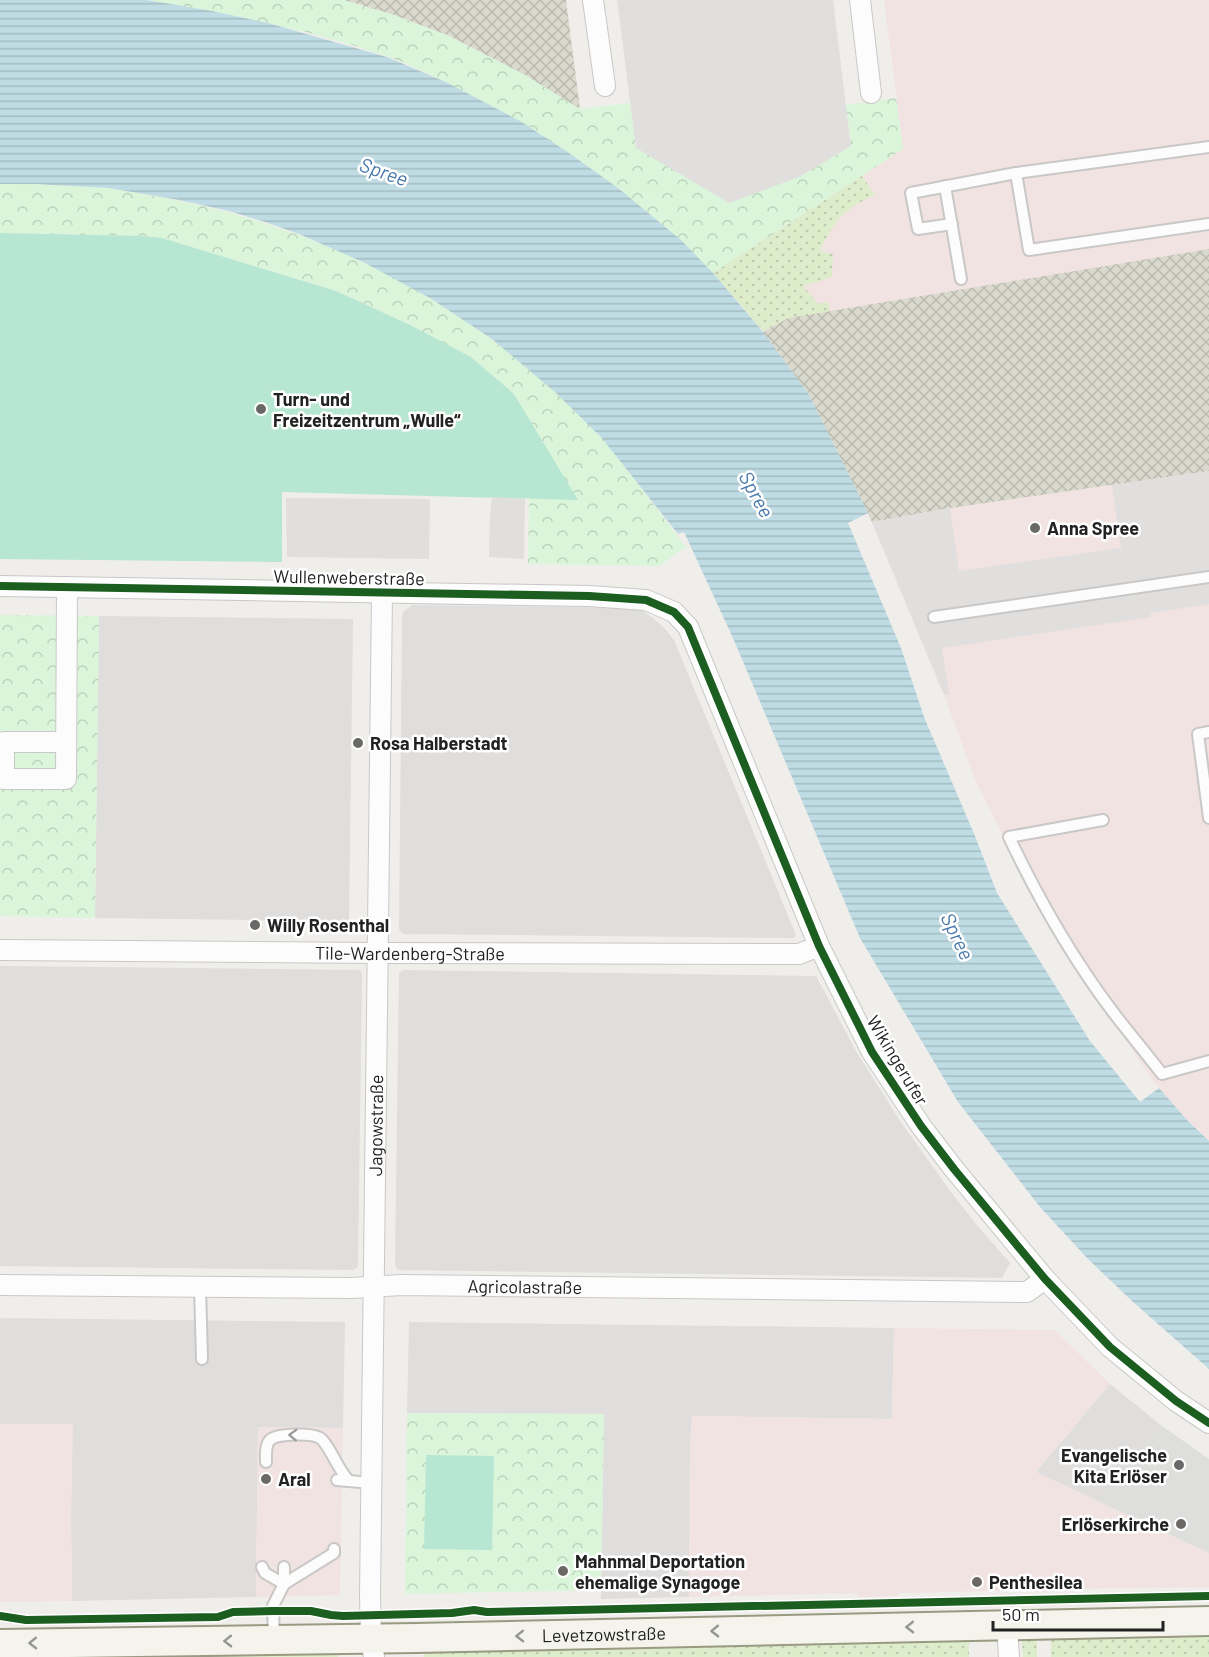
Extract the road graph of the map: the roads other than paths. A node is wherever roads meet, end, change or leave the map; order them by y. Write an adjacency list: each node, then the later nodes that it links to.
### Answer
1 (594, 0): 3 (street)
2 (860, 0): 4 (street)
3 (605, 86)
4 (871, 93)
5 (1209, 147): 6 (lane)
6 (1016, 173): 7 (lane); 9 (lane)
7 (945, 186): 8 (lane); 8 (lane)
8 (952, 224): 10 (lane)
9 (1209, 224)
10 (962, 279)
11 (1209, 578): 15 (lane)
12 (0, 586): 13 (street, Wullenweberstraße)
13 (68, 587): 14 (street, Wullenweberstraße); 18 (street)
14 (382, 593): 16 (street, Wullenweberstraße); 23 (street, Jagowstraße)
15 (934, 617)
16 (688, 627): 21 (street, Wikingerufer)
17 (1203, 733): 19 (lane)
18 (66, 742)
19 (1209, 818)
20 (1103, 820): 24 (lane)
21 (819, 946): 23 (street, Tile-Wardenberg-Straße); 25 (street, Wikingerufer)
22 (0, 950): 23 (street, Tile-Wardenberg-Straße)
23 (378, 953): 28 (street, Jagowstraße)
24 (1209, 1060)
25 (1045, 1280): 28 (street, Agricolastraße); 30 (street, Wikingerufer)
26 (0, 1285): 27 (street, Agricolastraße)
27 (200, 1287): 28 (street, Agricolastraße); 29 (lane)
28 (375, 1287): 32 (street, Jagowstraße)
29 (202, 1359)
30 (1209, 1423)
31 (266, 1462): 32 (lane, one-way to 31)
32 (372, 1483): 41 (street, Jagowstraße)
33 (334, 1549): 36 (lane)
34 (262, 1567): 36 (lane)
35 (284, 1567): 36 (lane)
36 (284, 1584): 39 (lane)
37 (1209, 1621): 38 (main road, Levetzowstraße)
38 (1007, 1625): 41 (main road, Levetzowstraße, one-way to 41); 42 (street)
39 (274, 1640): 40 (main road, Levetzowstraße, one-way to 40); 41 (main road, Levetzowstraße)
40 (0, 1644)
41 (373, 1648)
42 (1009, 1657)

